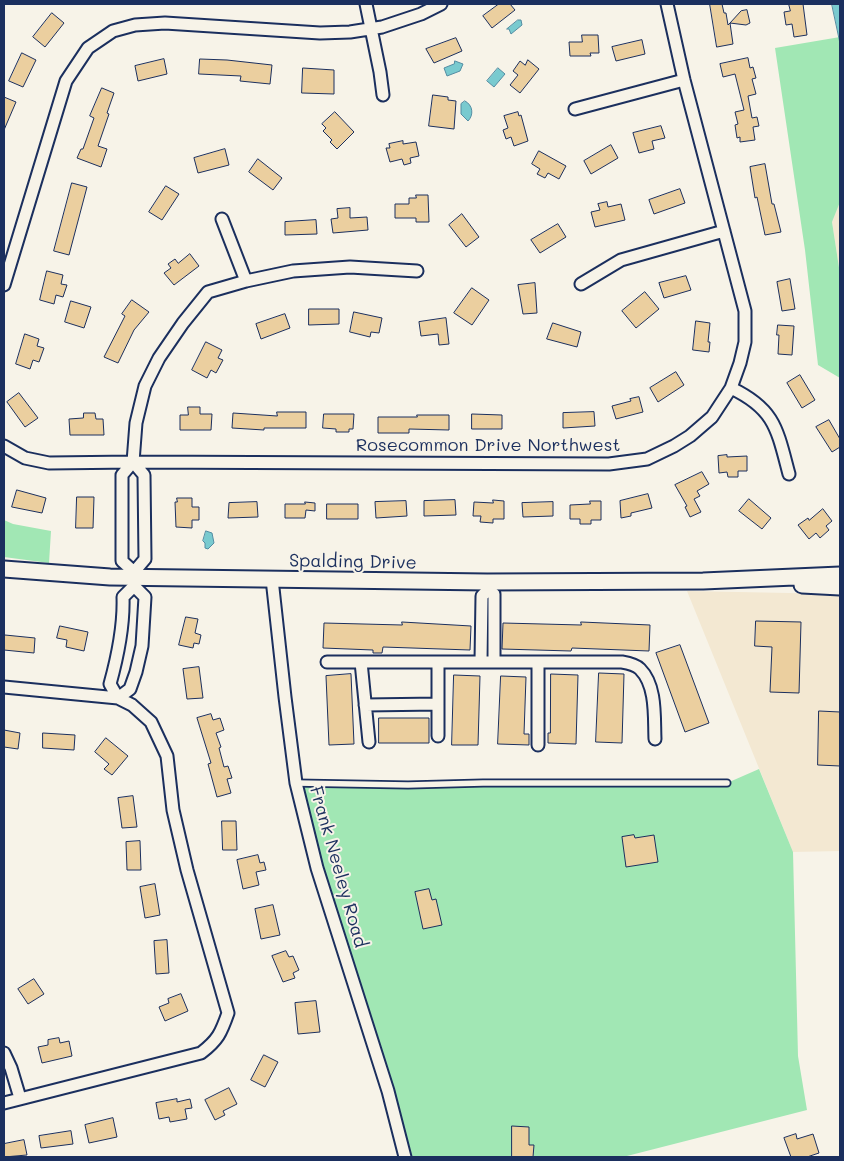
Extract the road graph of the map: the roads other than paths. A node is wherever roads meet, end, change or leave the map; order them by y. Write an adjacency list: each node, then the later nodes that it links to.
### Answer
1 (366, 4): 4 (street)
2 (441, 4): 4 (street)
3 (667, 4): 5 (street, Rosecommon Drive Northwest)
4 (371, 28): 6 (street); 13 (street)
5 (684, 80): 7 (street); 9 (street, Rosecommon Drive Northwest)
6 (383, 95)
7 (575, 109)
8 (222, 220): 11 (street)
9 (724, 231): 12 (street); 14 (street, Rosecommon Drive Northwest)
10 (417, 271): 11 (street)
11 (246, 281): 16 (street)
12 (581, 284)
13 (4, 286)
14 (731, 388): 16 (street, Rosecommon Drive Northwest); 17 (street)
15 (4, 446): 16 (street, Rosecommon Drive Northwest)
16 (133, 462): 18 (street); 19 (street)
17 (788, 474)
18 (123, 520): 19 (street); 22 (street)
19 (145, 520): 22 (street)
20 (4, 569): 22 (main road, Spalding Drive)
21 (840, 575): 24 (main road, Spalding Drive)
22 (134, 579): 23 (main road, Spalding Drive); 34 (street); 34 (street)
23 (272, 580): 25 (main road, Spalding Drive); 41 (street, Frank Neeley Road)
24 (703, 581): 25 (main road, Spalding Drive); 26 (main road, Spalding Drive)
25 (487, 586): 30 (street); 31 (street)
26 (840, 587)
27 (327, 662): 28 (street)
28 (361, 662): 29 (street); 36 (street)
29 (438, 662): 30 (street); 35 (street)
30 (481, 662): 31 (street)
31 (494, 662): 32 (street)
32 (538, 662): 38 (street); 40 (street)
33 (4, 687): 34 (street)
34 (118, 698): 44 (street)
35 (438, 704): 36 (street); 37 (street)
36 (365, 705): 39 (street)
37 (438, 736)
38 (655, 739)
39 (370, 742)
40 (538, 744)
41 (296, 783): 42 (lane); 46 (street, Frank Neeley Road)
42 (727, 783)
43 (4, 1052): 44 (street)
44 (20, 1098): 45 (street)
45 (4, 1103)
46 (405, 1157)

